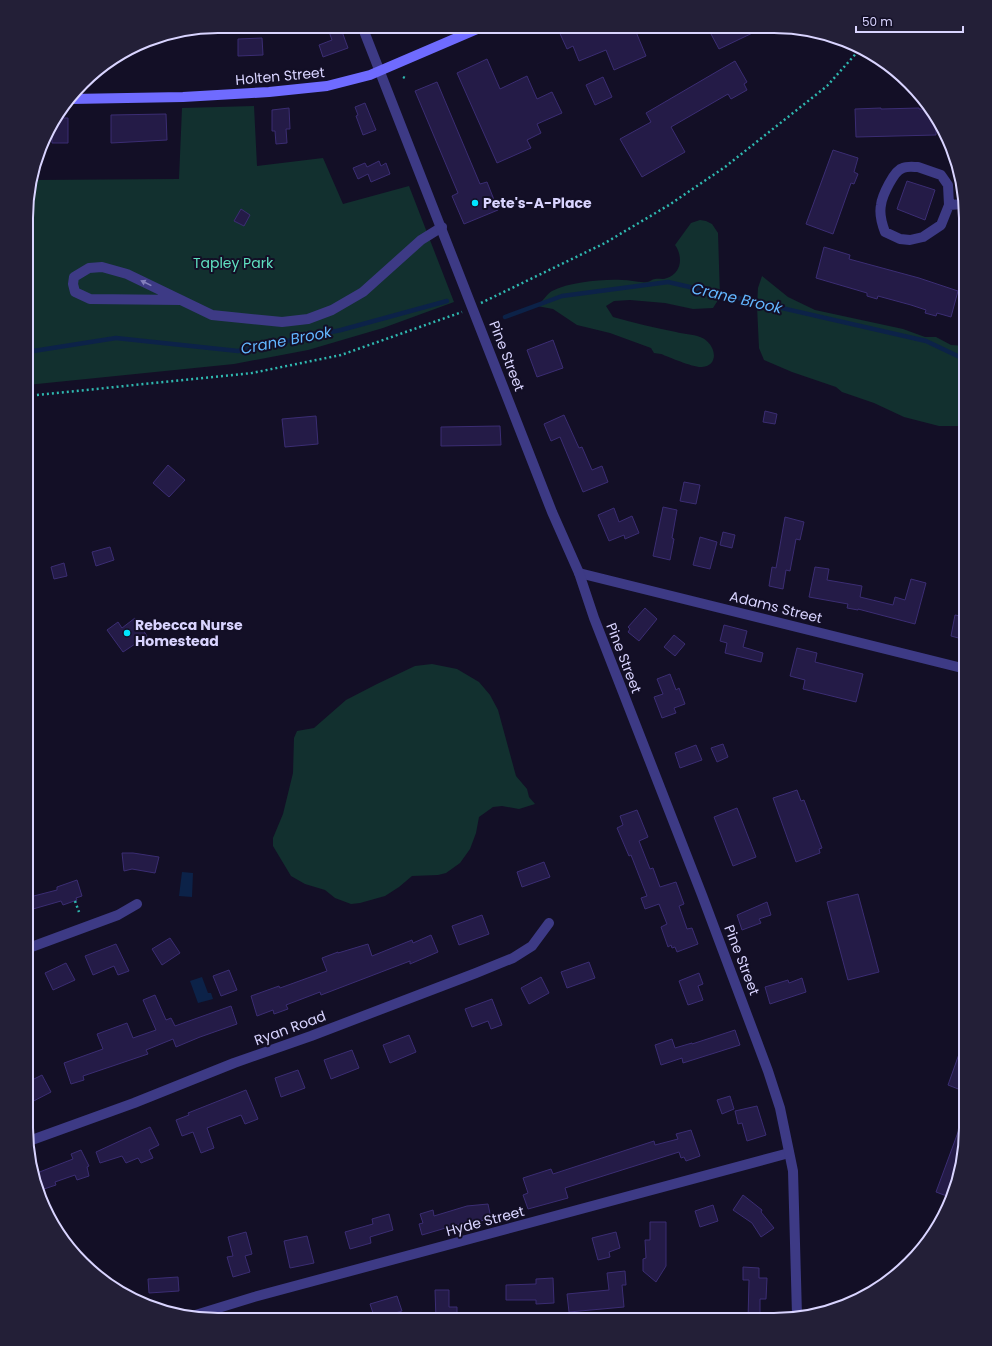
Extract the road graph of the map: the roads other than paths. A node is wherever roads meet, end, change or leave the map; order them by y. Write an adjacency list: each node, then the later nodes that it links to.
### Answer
1 (365, 33): 3 (street, Pine Street)
2 (467, 33): 3 (main road, Holten Street)
3 (380, 71): 4 (main road, Holten Street); 7 (street, Pine Street)
4 (76, 99)
5 (959, 204): 6 (street)
6 (949, 205): 6 (street)
7 (442, 227): 8 (street); 9 (street, Pine Street)
8 (181, 300): 8 (street, one-way to 8)
9 (579, 573): 10 (street, Adams Street); 15 (street, Pine Street)
10 (959, 667)
11 (137, 904): 13 (street)
12 (549, 923): 14 (street, Ryan Road)
13 (33, 945)
14 (33, 1140)
15 (789, 1153): 16 (street, Pine Street); 17 (street, Hyde Street)
16 (797, 1311)
17 (203, 1313)

